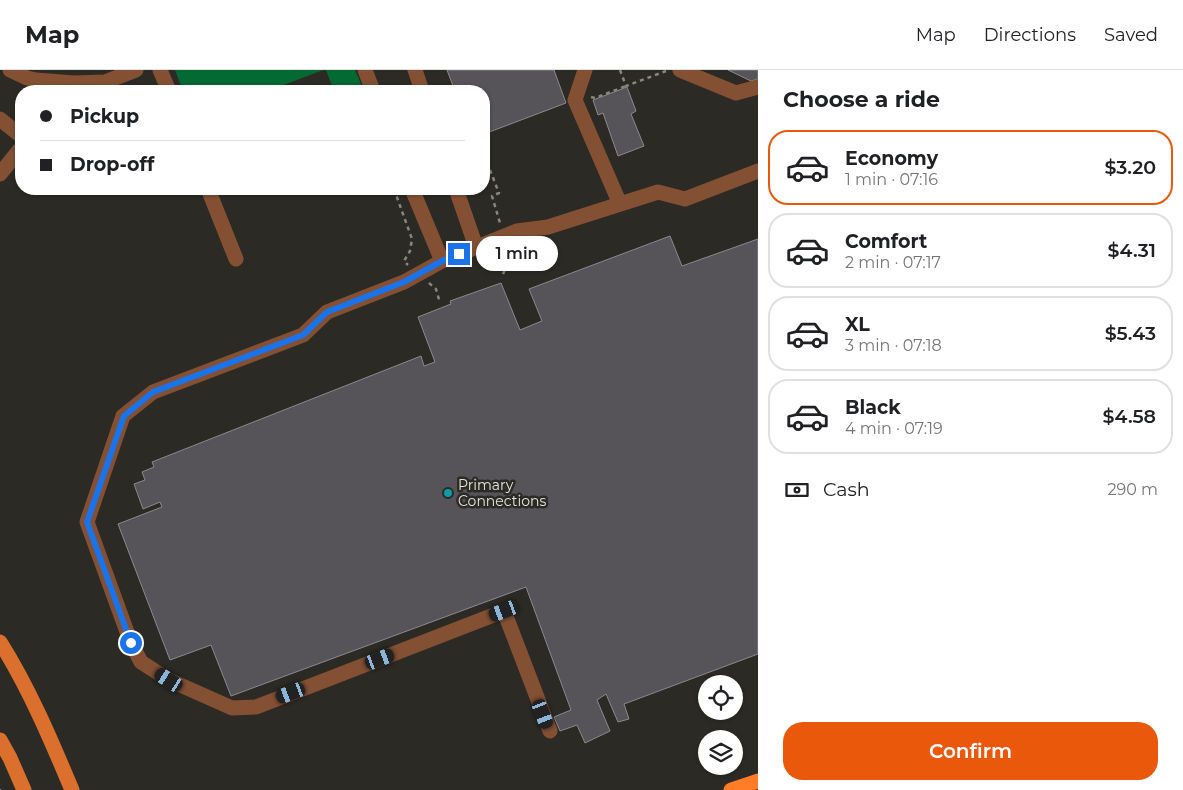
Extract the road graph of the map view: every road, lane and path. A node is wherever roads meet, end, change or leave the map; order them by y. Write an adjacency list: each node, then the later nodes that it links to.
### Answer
1 (10, 70): 2 (street)
2 (136, 70)
3 (160, 70): 10 (street)
4 (365, 70): 11 (street)
5 (415, 70): 12 (street)
6 (585, 70): 15 (street)
7 (620, 70): 13 (path)
8 (669, 70): 13 (path)
9 (680, 70): 14 (street)
10 (166, 85)
11 (371, 85)
12 (420, 85)
13 (626, 86): 15 (path)
14 (758, 87)
15 (578, 92): 26 (street)
16 (0, 119): 17 (street)
17 (15, 131)
18 (15, 155): 21 (street)
19 (490, 170): 27 (path)
20 (758, 171): 26 (street)
21 (0, 174)
22 (210, 195): 29 (street)
23 (396, 195): 31 (path)
24 (414, 195): 30 (street)
25 (458, 195): 28 (street)
26 (620, 204): 27 (street)
27 (504, 236): 28 (street); 32 (path)
28 (476, 247): 30 (street)
29 (236, 259)
30 (442, 261): 31 (street)
31 (418, 274): 33 (path); 35 (street)
32 (503, 274)
33 (440, 303)
34 (0, 642): 39 (main road)
35 (550, 731)
36 (0, 740): 38 (main road)
37 (758, 781): 40 (highway)
38 (24, 790)
39 (72, 790)
40 (731, 790)

